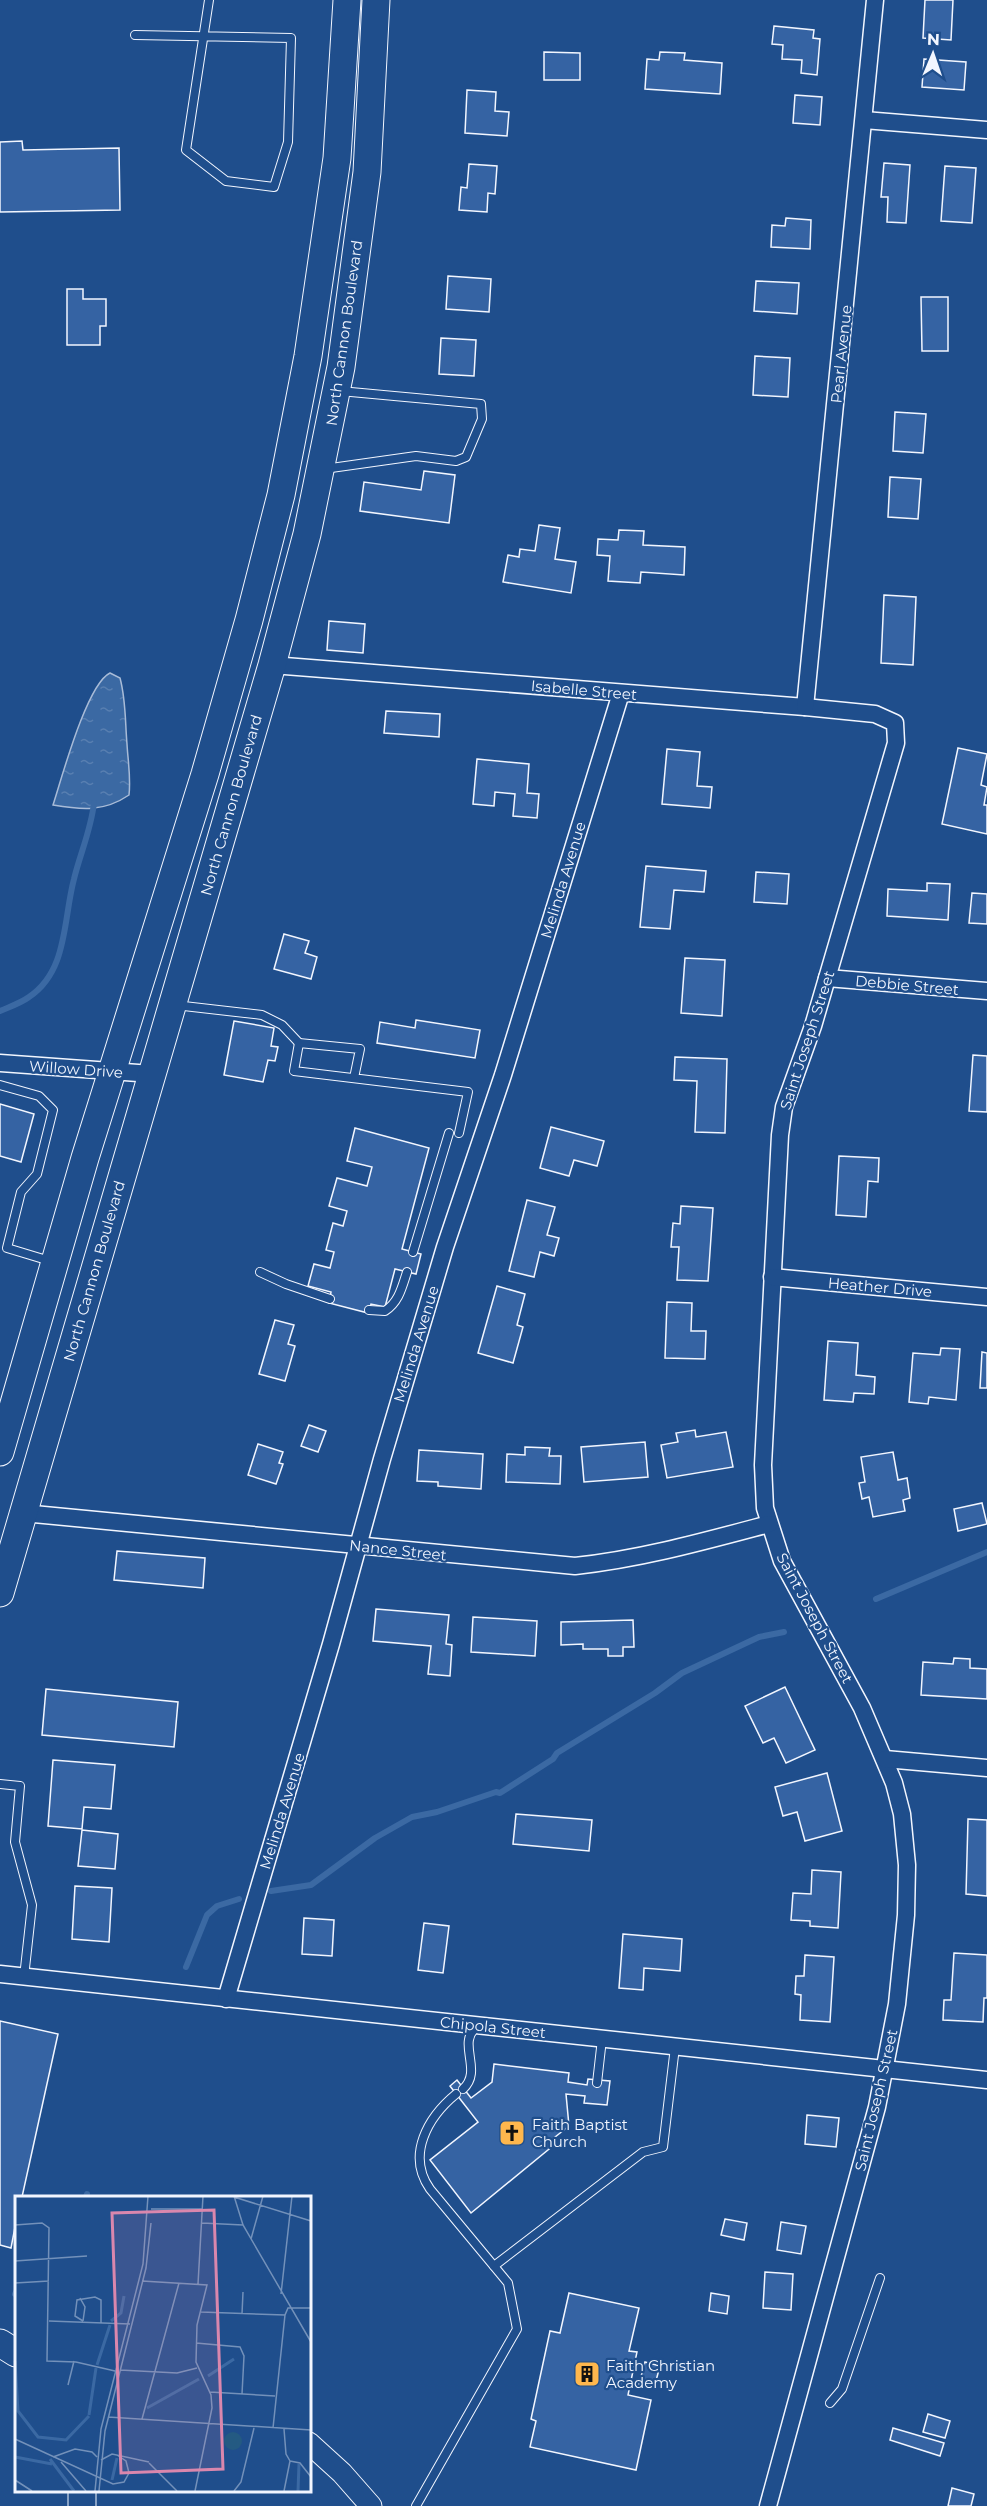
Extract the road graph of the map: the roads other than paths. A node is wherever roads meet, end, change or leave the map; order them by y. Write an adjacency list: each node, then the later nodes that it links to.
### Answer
1 (209, 0): 6 (lane)
2 (348, 0): 20 (main road, North Cannon Boulevard)
3 (376, 0): 9 (main road, North Cannon Boulevard)
4 (875, 0): 7 (street, Pearl Avenue)
5 (135, 35): 6 (lane)
6 (202, 38): 6 (lane)
7 (864, 120): 8 (street); 13 (street, Pearl Avenue)
8 (987, 130)
9 (337, 391): 10 (main road, North Cannon Boulevard); 10 (lane)
10 (322, 469): 11 (main road, North Cannon Boulevard)
11 (272, 665): 12 (street, Isabelle Street); 17 (main road, North Cannon Boulevard)
12 (621, 693): 13 (street, Isabelle Street); 35 (street, Melinda Avenue)
13 (805, 707): 14 (street, Isabelle Street)
14 (895, 723): 15 (street, Saint Joseph Street)
15 (827, 978): 16 (street, Debbie Street); 28 (street, Saint Joseph Street)
16 (987, 991)
17 (172, 1005): 18 (lane); 21 (main road, North Cannon Boulevard)
18 (299, 1042): 22 (lane); 22 (lane)
19 (0, 1063): 20 (street, Willow Drive)
20 (113, 1071): 21 (street, Willow Drive); 25 (main road, North Cannon Boulevard)
21 (152, 1074): 33 (main road, North Cannon Boulevard)
22 (354, 1078): 24 (lane)
23 (0, 1085): 25 (lane)
24 (413, 1252)
25 (56, 1262): 32 (main road, North Cannon Boulevard)
26 (260, 1272): 30 (lane)
27 (407, 1272): 31 (lane)
28 (772, 1277): 29 (street, Heather Drive); 34 (street, Saint Joseph Street)
29 (987, 1298)
30 (330, 1299)
31 (369, 1310)
32 (0, 1452)
33 (23, 1513): 35 (street, Nance Street); 36 (main road, North Cannon Boulevard)
34 (770, 1524): 35 (street, Nance Street); 37 (street, Saint Joseph Street)
35 (359, 1546): 42 (street, Melinda Avenue)
36 (0, 1593)
37 (885, 1759): 38 (street); 46 (street, Saint Joseph Street)
38 (987, 1768)
39 (0, 1784): 41 (lane)
40 (0, 1974): 41 (street, Chipola Street)
41 (24, 1977): 42 (street, Chipola Street)
42 (226, 1998): 43 (street, Chipola Street)
43 (478, 2025): 44 (street, Chipola Street); 49 (lane)
44 (602, 2039): 45 (street, Chipola Street); 48 (lane)
45 (675, 2047): 46 (street, Chipola Street); 49 (lane)
46 (885, 2069): 47 (street, Chipola Street); 61 (street, Saint Joseph Street)
47 (987, 2080)
48 (597, 2083)
49 (494, 2266): 60 (lane)
50 (880, 2278): 55 (lane)
51 (0, 2335): 52 (main road)
52 (15, 2337)
53 (0, 2343): 54 (main road)
54 (15, 2352)
55 (830, 2403)
56 (310, 2444): 59 (street)
57 (93, 2491): 58 (street)
58 (86, 2506)
59 (371, 2506)
60 (416, 2506)
61 (768, 2506)

